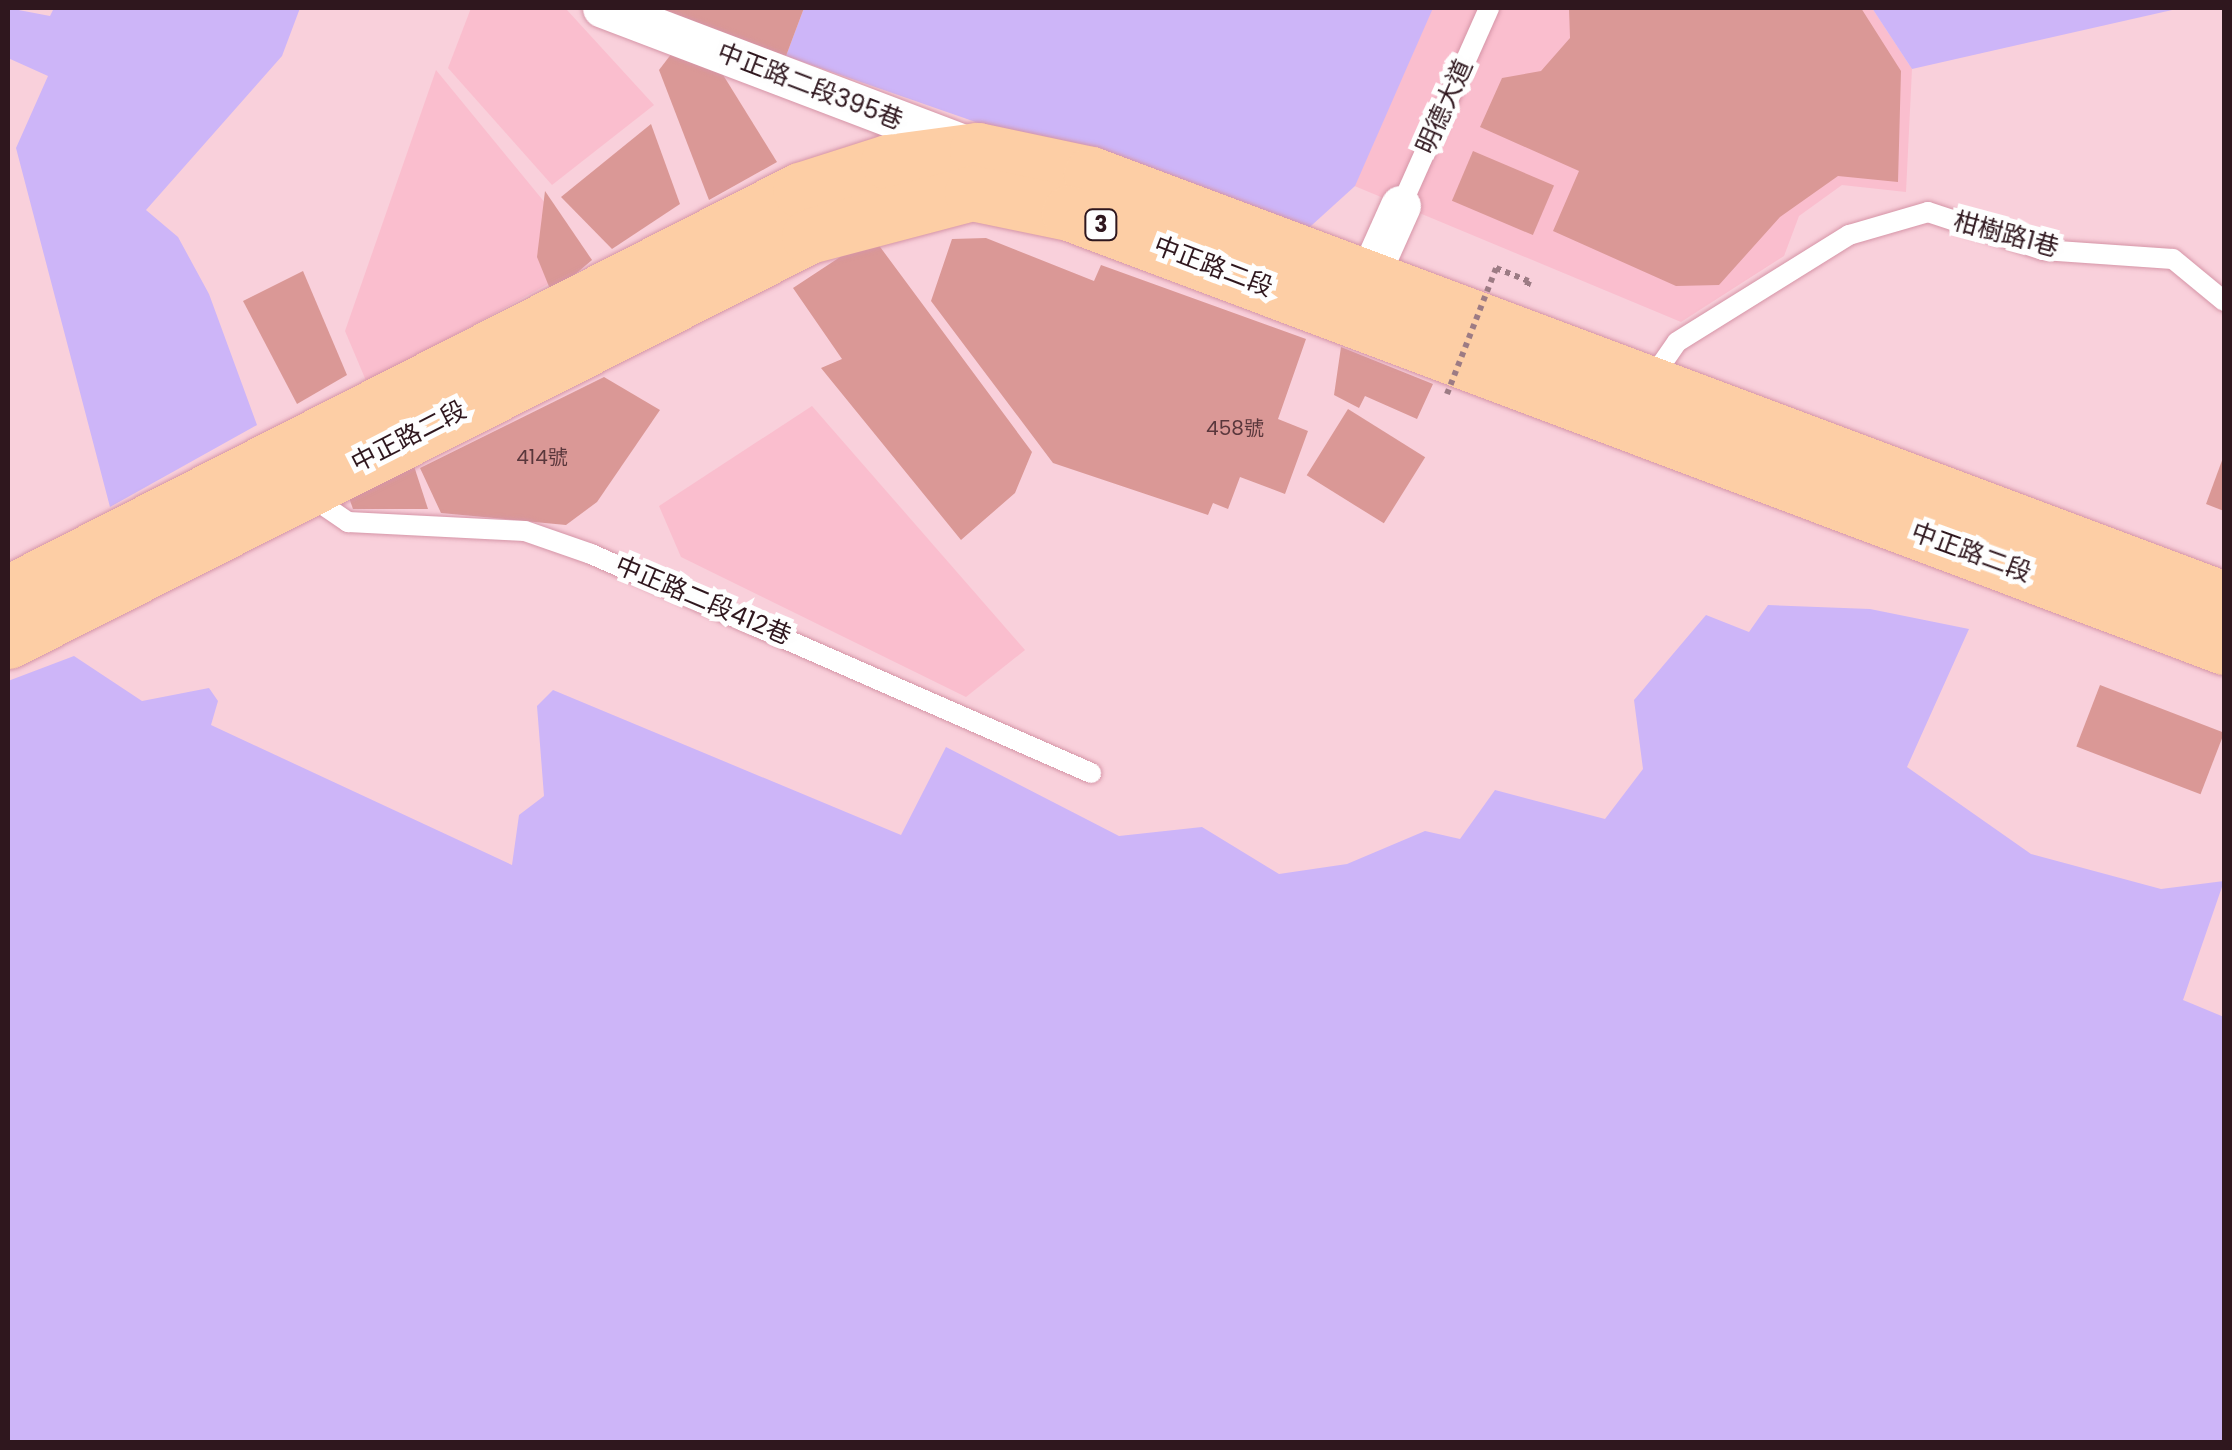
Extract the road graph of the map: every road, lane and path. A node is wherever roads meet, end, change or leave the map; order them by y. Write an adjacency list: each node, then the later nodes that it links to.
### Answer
1 (603, 8): 3 (street, 中正路二段395巷)
2 (1489, 8): 4 (lane, 明德大道)
3 (974, 172): 6 (main road, 中正路二段 / 3); 10 (main road, 中正路二段 / 3); 11 (main road, 中正路二段 / 3)
4 (1401, 206): 6 (street)
5 (1496, 268): 9 (path, bridge)
6 (1360, 298): 8 (main road, 中正路二段 / 3); 12 (main road, 中正路二段 / 3)
7 (2224, 301): 8 (lane, 柑樹路1巷)
8 (1649, 383): 12 (main road, 中正路二段 / 3)
9 (1447, 394)
10 (302, 490): 13 (main road, 中正路二段 / 3); 14 (lane, 中正路二段412巷)
11 (8, 593)
12 (2209, 617)
13 (8, 641)
14 (1091, 773)

